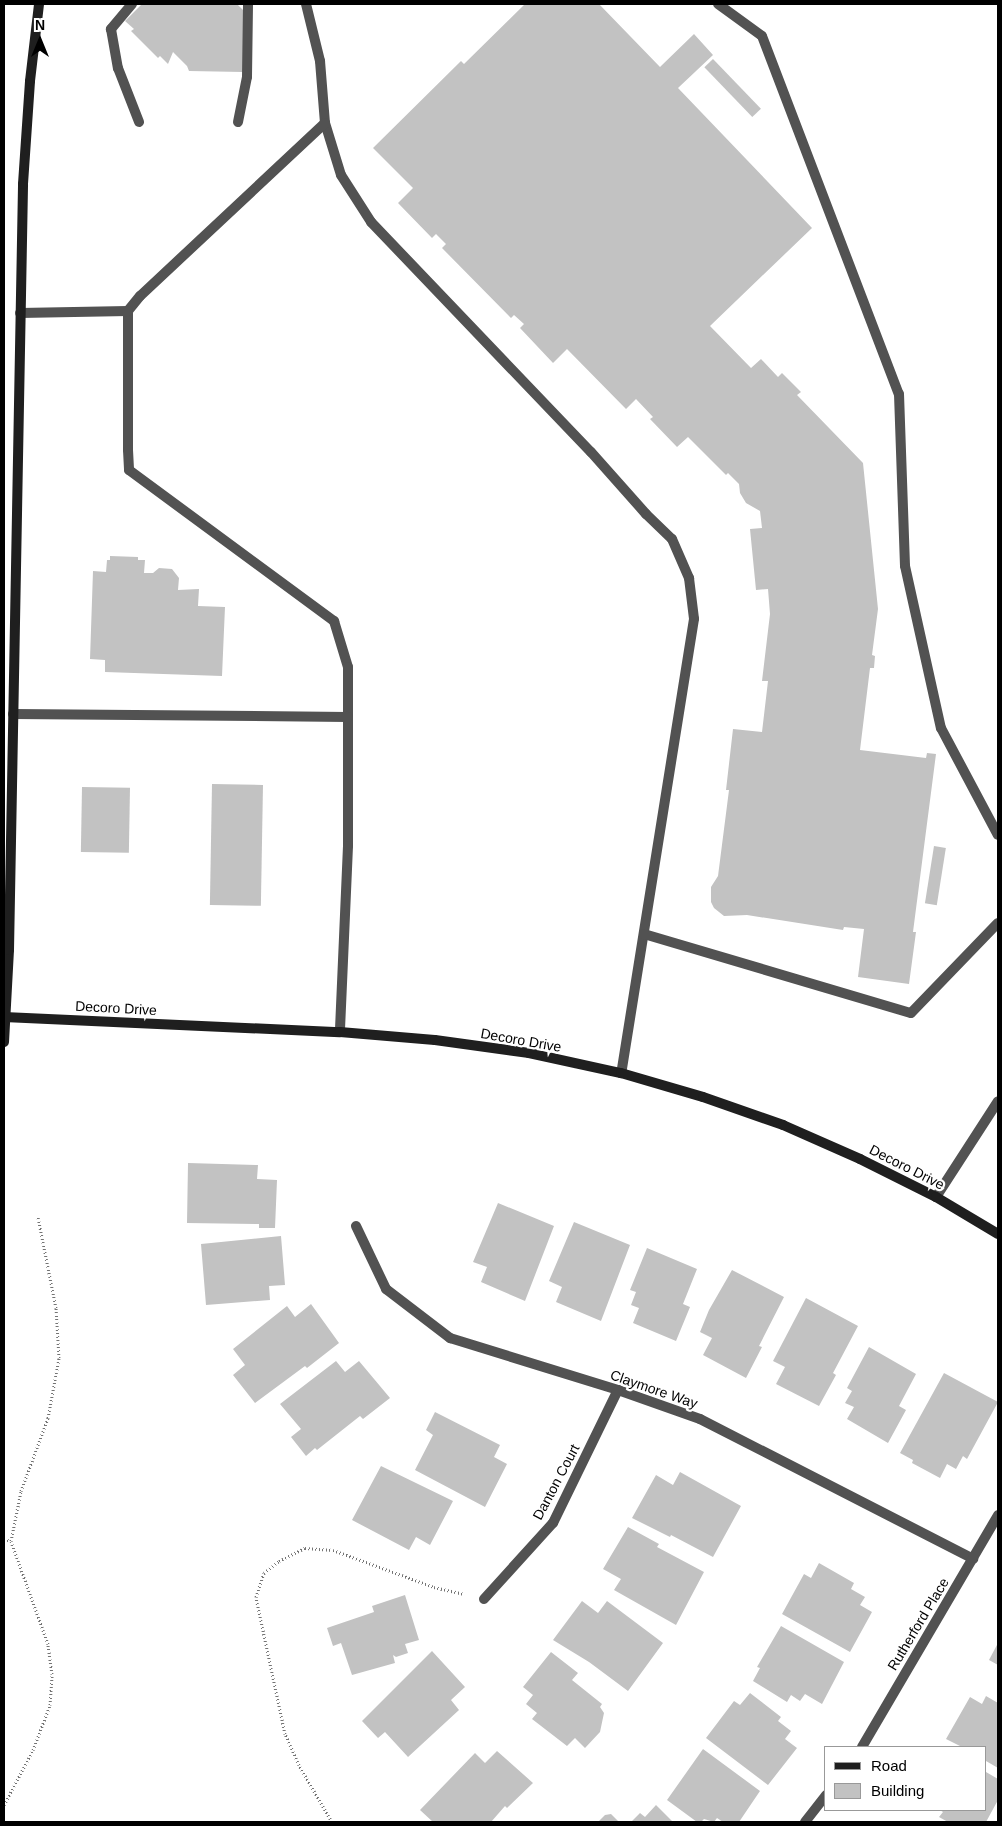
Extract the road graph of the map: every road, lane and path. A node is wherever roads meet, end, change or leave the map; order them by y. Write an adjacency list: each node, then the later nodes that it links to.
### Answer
1 (39, 4): 10 (main road)
2 (132, 4): 6 (street)
3 (248, 4): 7 (street)
4 (306, 4): 8 (street)
5 (718, 4): 13 (street)
6 (139, 122)
7 (238, 122)
8 (325, 123): 9 (street); 15 (street)
9 (128, 311): 10 (street); 12 (street)
10 (20, 313): 11 (main road)
11 (13, 714): 12 (street); 16 (main road)
12 (348, 717): 17 (street)
13 (998, 835)
14 (998, 923): 15 (street)
15 (644, 934): 19 (street)
16 (4, 1017): 17 (main road, Decoro Drive); 18 (main road)
17 (340, 1032): 19 (main road, Decoro Drive)
18 (4, 1042)
19 (621, 1074): 21 (main road, Decoro Drive)
20 (998, 1101): 21 (street)
21 (936, 1196): 24 (main road, Decoro Drive)
22 (38, 1217): 28 (path)
23 (356, 1226): 25 (street, Claymore Way)
24 (998, 1234)
25 (618, 1390): 29 (street, Claymore Way); 30 (street, Danton Court)
26 (998, 1515): 29 (street, Rutherford Place)
27 (4, 1539): 28 (path)
28 (11, 1541): 33 (path)
29 (973, 1559): 31 (street, Rutherford Place)
30 (484, 1599): 34 (path)
31 (863, 1746)
32 (824, 1798): 35 (street)
33 (4, 1805)
34 (332, 1822)
35 (805, 1822)

